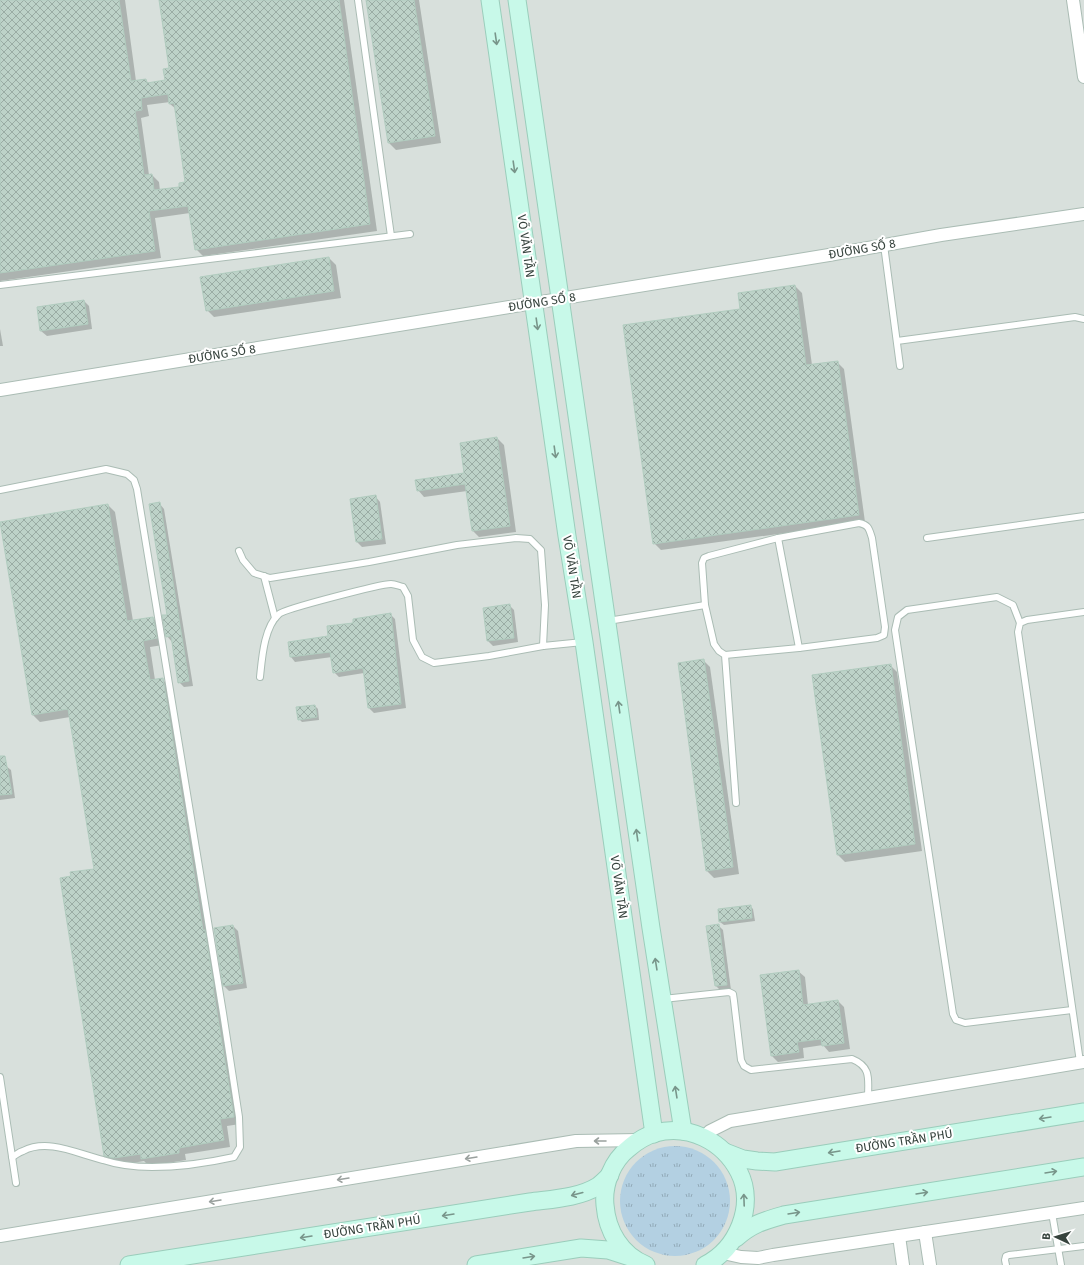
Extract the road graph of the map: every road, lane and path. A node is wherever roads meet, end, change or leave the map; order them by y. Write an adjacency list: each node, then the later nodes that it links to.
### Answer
1 (358, 0): 9 (lane)
2 (490, 0): 13 (street, VÕ VĂN TẦN, one-way to 13)
3 (517, 0): 12 (street)
4 (1073, 0): 5 (street)
5 (1080, 19): 6 (street)
6 (1084, 77)
7 (1084, 214): 10 (street, ĐƯỜNG SỐ 8)
8 (410, 234): 9 (lane)
9 (391, 236): 11 (lane)
10 (884, 245): 12 (street, ĐƯỜNG SỐ 8); 15 (lane)
11 (0, 285)
12 (560, 299): 13 (street, ĐƯỜNG SỐ 8); 27 (street)
13 (534, 303): 17 (street, ĐƯỜNG SỐ 8); 29 (street, VÕ VĂN TẦN, one-way to 29)
14 (1084, 319): 15 (lane)
15 (897, 341): 16 (lane)
16 (900, 366)
17 (0, 390)
18 (0, 490): 45 (lane)
19 (1084, 516): 21 (lane)
20 (778, 538): 24 (lane); 31 (lane); 31 (lane)
21 (927, 538)
22 (239, 551): 23 (lane)
23 (264, 576): 26 (lane); 30 (lane)
24 (705, 605): 27 (lane); 32 (lane)
25 (1084, 612): 28 (lane)
26 (275, 618): 30 (lane); 33 (lane)
27 (606, 621): 35 (street, one-way to 27)
28 (1020, 623): 36 (lane); 36 (lane)
29 (584, 642): 30 (lane); 42 (street, VÕ VĂN TẦN)
30 (542, 646)
31 (799, 648): 32 (lane)
32 (725, 655): 34 (lane)
33 (260, 677)
34 (736, 803)
35 (662, 999): 39 (lane); 41 (street, one-way to 35)
36 (1072, 1010): 37 (lane)
37 (1082, 1062): 39 (street)
38 (0, 1077): 45 (lane)
39 (868, 1098): 43 (street)
40 (1084, 1112): 44 (street, ĐƯỜNG TRẦN PHÚ, one-way to 44)
41 (683, 1131): 42 (street); 43 (street)
42 (646, 1137): 47 (street); 52 (street, one-way to 52)
43 (704, 1137): 44 (street)
44 (725, 1152): 54 (street, one-way to 44)
45 (12, 1157): 48 (lane)
46 (1084, 1167): 54 (street, one-way to 46)
47 (610, 1175): 58 (street); 59 (street, ĐƯỜNG TRẦN PHÚ, one-way to 59)
48 (16, 1183)
49 (1084, 1208): 50 (street)
50 (1052, 1213): 51 (street); 56 (lane)
51 (925, 1232): 53 (street); 63 (street)
52 (0, 1235)
53 (899, 1236): 57 (street); 62 (street)
54 (734, 1240): 57 (street)
55 (1084, 1246): 56 (lane)
56 (1058, 1249): 64 (lane); 65 (lane)
57 (723, 1253): 61 (street)
58 (640, 1261): 60 (street, one-way to 58)
59 (129, 1265)
60 (476, 1265)
61 (705, 1265)
62 (903, 1265)
63 (930, 1265)
64 (1006, 1265)
65 (1061, 1265)

